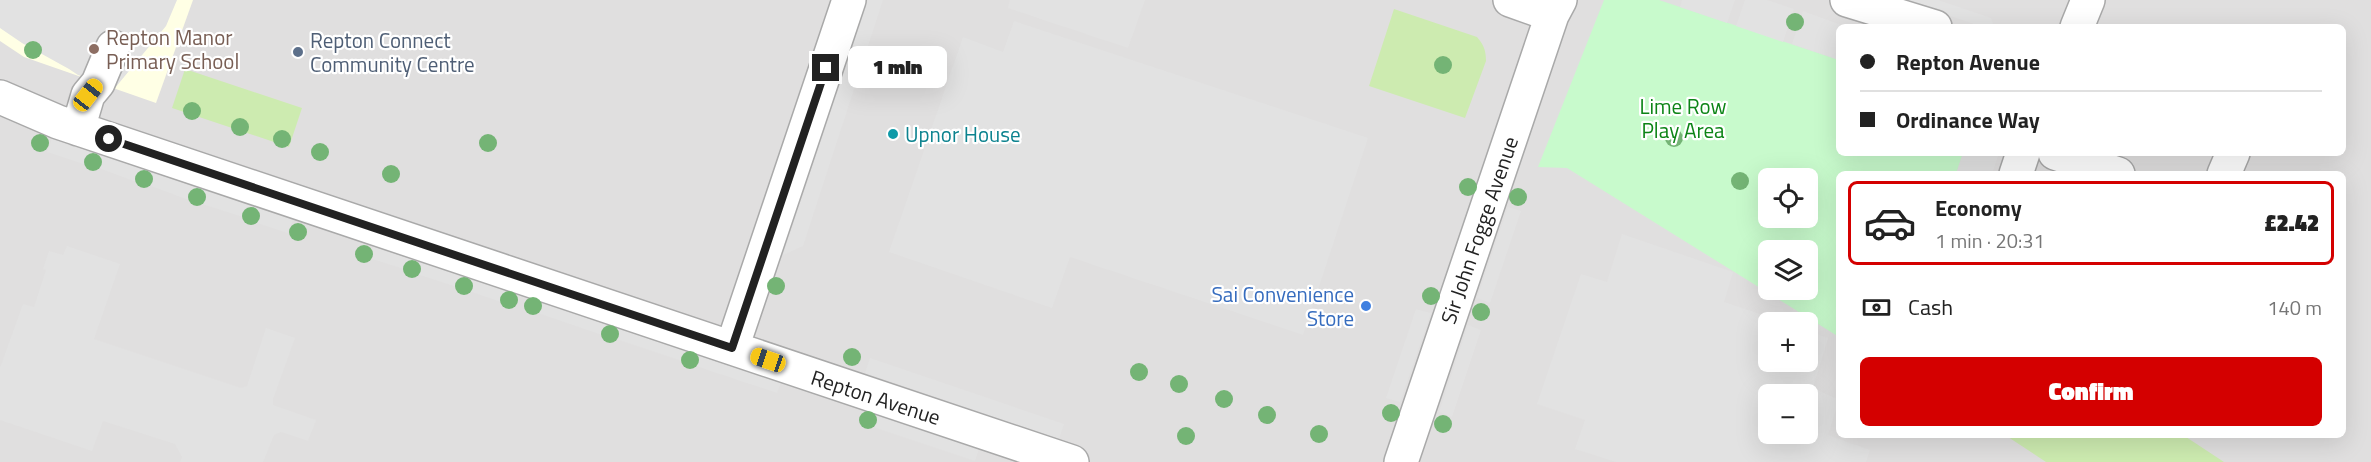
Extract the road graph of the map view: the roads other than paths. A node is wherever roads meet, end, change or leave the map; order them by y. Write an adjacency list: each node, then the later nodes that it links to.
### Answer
1 (849, 0): 17 (street)
2 (1510, 0): 5 (street)
3 (1847, 0): 6 (street)
4 (2088, 0): 7 (street)
5 (1556, 8): 19 (street, Sir John Fogge Avenue)
6 (1925, 24)
7 (2078, 24)
8 (113, 46): 10 (street)
9 (0, 97): 10 (street, Repton Avenue)
10 (78, 129): 17 (street, Repton Avenue)
11 (2022, 156): 14 (street)
12 (2064, 156): 15 (street)
13 (2232, 156): 16 (street)
14 (2017, 171)
15 (2109, 171)
16 (2225, 171)
17 (732, 348): 18 (street, Repton Avenue)
18 (1072, 462)
19 (1401, 462)

